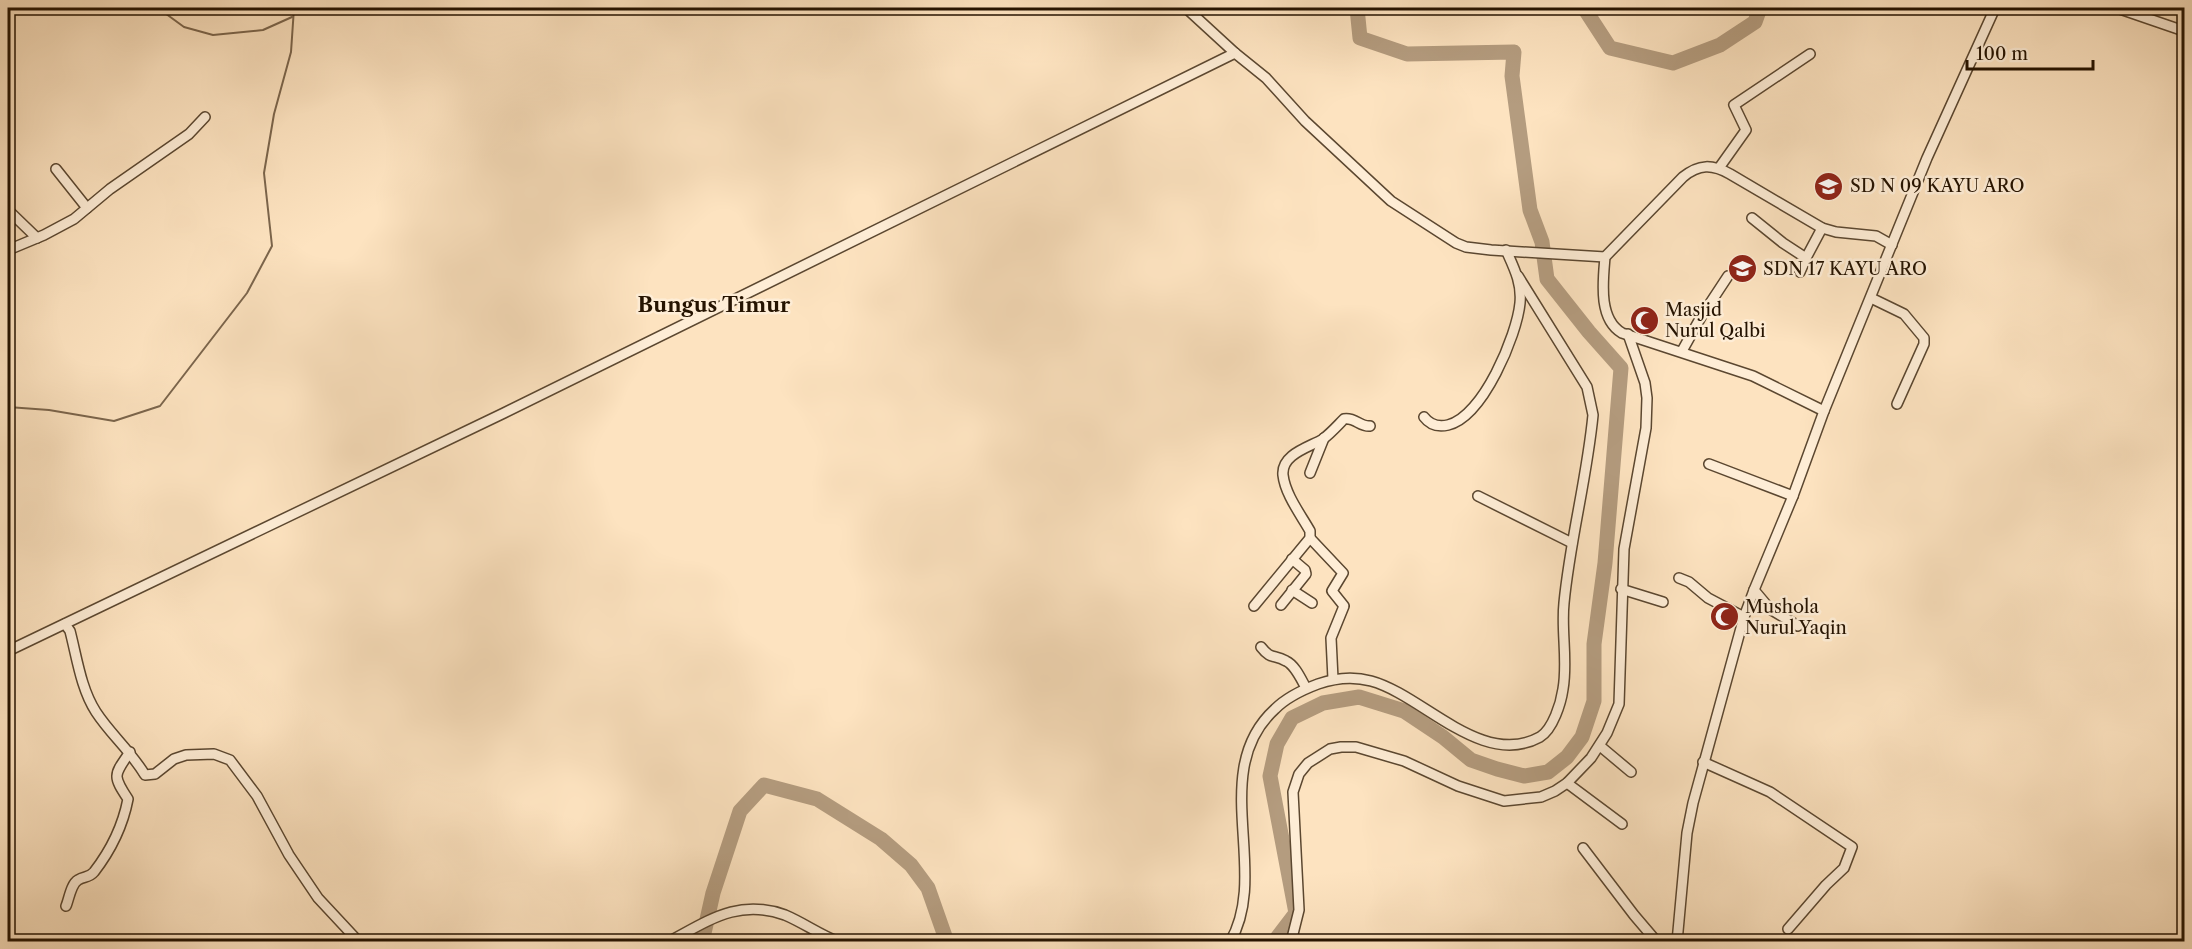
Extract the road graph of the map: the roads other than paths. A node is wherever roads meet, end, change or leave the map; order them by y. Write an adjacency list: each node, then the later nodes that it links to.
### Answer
1 (1186, 8): 5 (street)
2 (1995, 8): 15 (street)
3 (2116, 8): 4 (street)
4 (2184, 32)
5 (1235, 53): 17 (street); 47 (street)
6 (1810, 54): 8 (street)
7 (205, 117): 10 (street)
8 (1719, 168): 13 (street); 18 (street)
9 (56, 169): 10 (street)
10 (87, 208): 14 (street)
11 (8, 210): 14 (street)
12 (1752, 218): 19 (street)
13 (1822, 228): 15 (street); 19 (street)
14 (37, 238): 16 (street)
15 (1892, 244): 23 (street)
16 (8, 250)
17 (1506, 250): 18 (street); 21 (street)
18 (1605, 257): 24 (street)
19 (1806, 258): 20 (street)
20 (1800, 272)
21 (1518, 276): 28 (street); 36 (street)
22 (1728, 276): 25 (street)
23 (1871, 298): 26 (street); 27 (street)
24 (1628, 334): 25 (street); 39 (street)
25 (1682, 351): 27 (street)
26 (1898, 404)
27 (1824, 411): 34 (street)
28 (1424, 417)
29 (1370, 426): 30 (street)
30 (1324, 438): 32 (street); 35 (street)
31 (1709, 464): 34 (street)
32 (1310, 472)
33 (1478, 496): 36 (street)
34 (1793, 496): 40 (street)
35 (1310, 538): 37 (street); 51 (street)
36 (1572, 543): 51 (street)
37 (1292, 559): 41 (street); 45 (street)
38 (1679, 578): 46 (street)
39 (1621, 590): 42 (street); 53 (street)
40 (1754, 590): 46 (street); 48 (street)
41 (1292, 591): 43 (street); 44 (street)
42 (1663, 602)
43 (1312, 603)
44 (1281, 605)
45 (1254, 606)
46 (1744, 617): 55 (street)
47 (64, 624): 50 (street); 54 (street)
48 (1798, 626)
49 (1262, 646): 52 (street)
50 (8, 651)
51 (1333, 679): 52 (street)
52 (1305, 687): 65 (street)
53 (1601, 747): 56 (street); 57 (street)
54 (130, 752): 60 (street); 62 (street)
55 (1703, 762): 61 (street); 68 (street)
56 (1631, 772)
57 (1569, 784): 58 (street); 66 (street)
58 (1622, 824)
59 (1583, 848): 67 (street)
60 (66, 906)
61 (1788, 929)
62 (359, 942)
63 (668, 942): 64 (street)
64 (839, 942)
65 (1230, 942)
66 (1291, 942)
67 (1657, 942)
68 (1677, 942)

